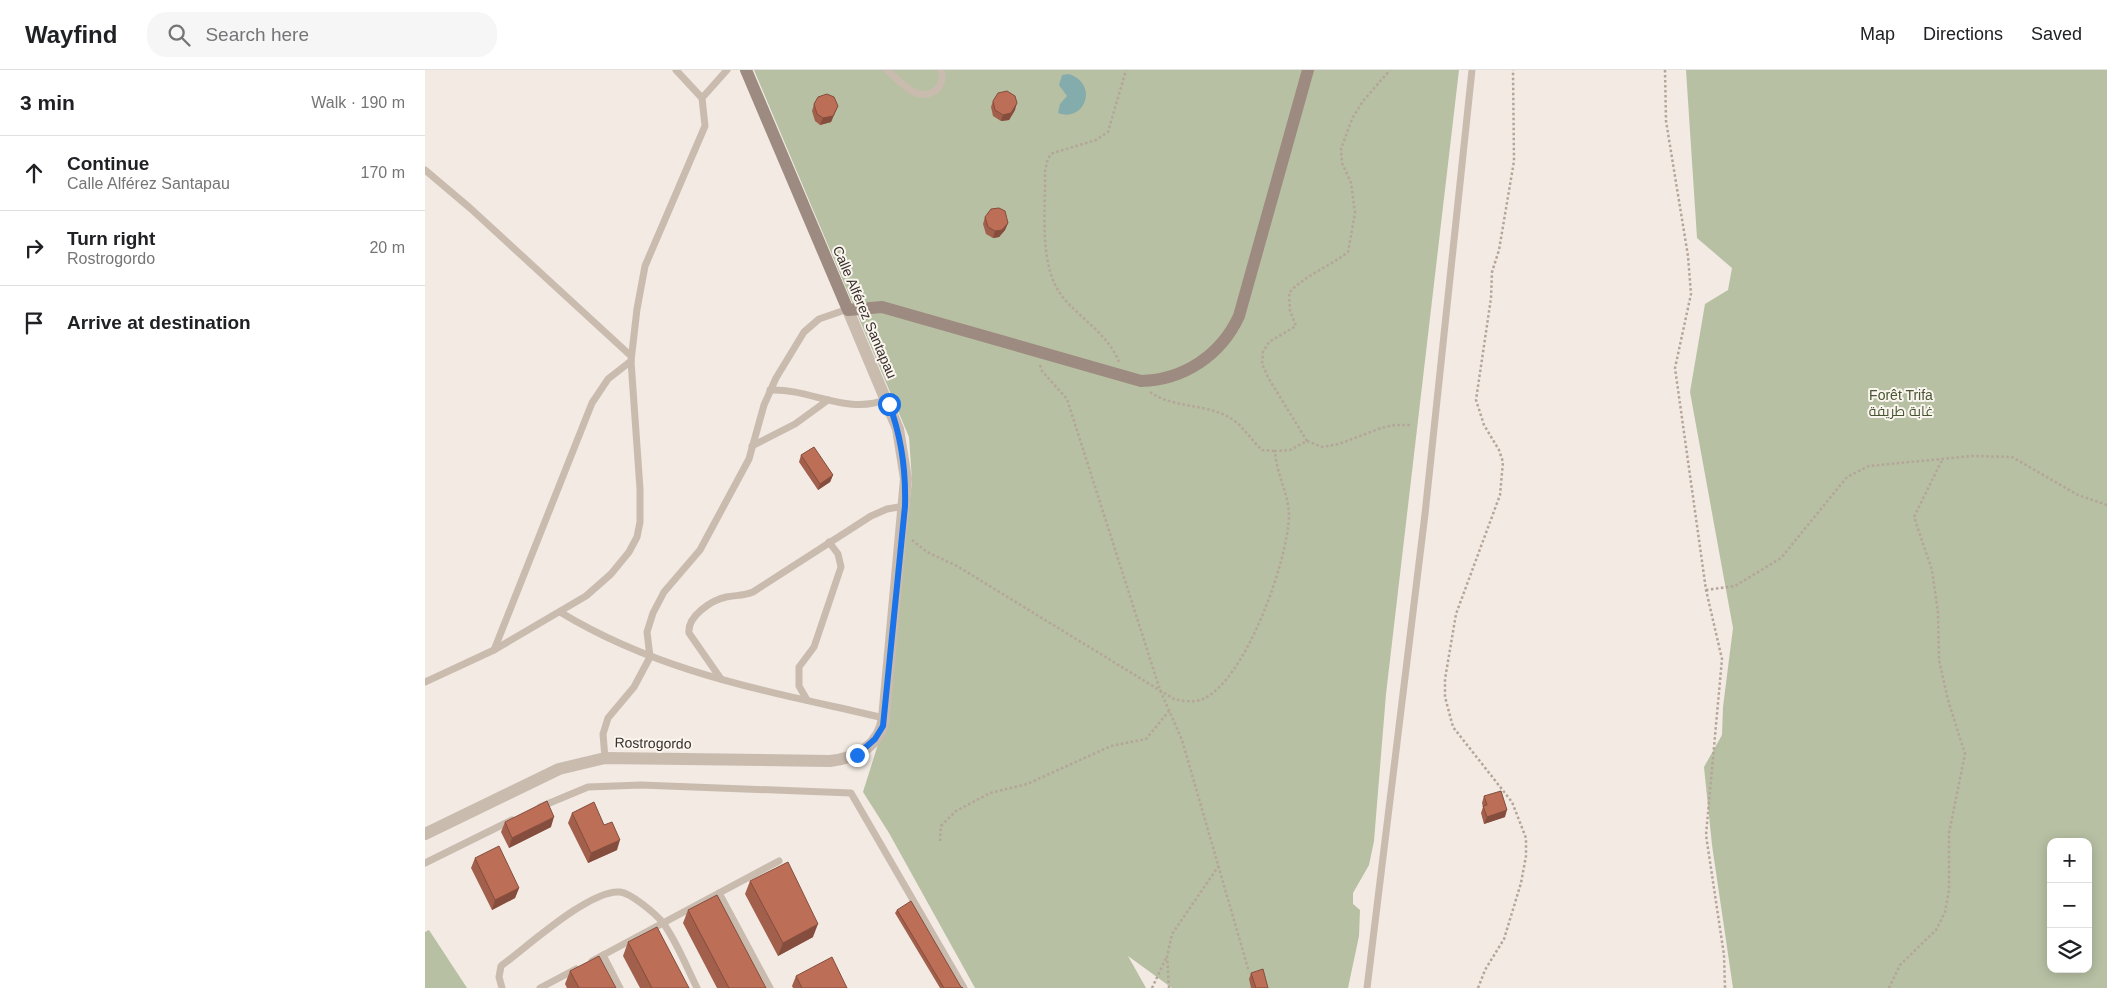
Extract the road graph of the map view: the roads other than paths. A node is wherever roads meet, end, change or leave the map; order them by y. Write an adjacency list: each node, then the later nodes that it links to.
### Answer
1 (676, 70): 8 (lane)
2 (727, 70): 8 (lane)
3 (746, 70): 10 (street, Calle Alférez Santapau)
4 (887, 70): 5 (lane)
5 (941, 70)
6 (1309, 70): 10 (street)
7 (1472, 70): 40 (lane)
8 (702, 98): 11 (lane)
9 (425, 170): 11 (lane)
10 (848, 309): 12 (lane); 13 (street, Calle Alférez Santapau)
11 (631, 358): 18 (lane); 19 (lane)
12 (770, 390): 14 (lane); 15 (lane)
13 (887, 399): 14 (lane); 16 (street, Calle Alférez Santapau)
14 (828, 400): 15 (lane)
15 (752, 446): 20 (lane)
16 (905, 506): 17 (lane); 24 (street, Calle Alférez Santapau)
17 (829, 542): 21 (lane); 23 (lane)
18 (560, 612): 19 (lane); 20 (lane)
19 (494, 650): 22 (lane)
20 (650, 657): 21 (lane); 25 (lane)
21 (721, 679): 23 (lane)
22 (425, 682)
23 (807, 700): 24 (lane)
24 (883, 722): 25 (street, Rostrogordo)
25 (605, 758): 28 (street, Rostrogordo)
26 (529, 812): 39 (lane)
27 (521, 816): 30 (lane)
28 (425, 834)
29 (779, 861): 31 (lane)
30 (425, 863)
31 (719, 893): 32 (lane); 38 (lane)
32 (663, 923): 33 (lane); 34 (lane); 37 (lane)
33 (603, 955): 35 (lane); 36 (lane)
34 (502, 988)
35 (541, 988)
36 (620, 988)
37 (697, 988)
38 (770, 988)
39 (964, 988)
40 (1367, 988)

